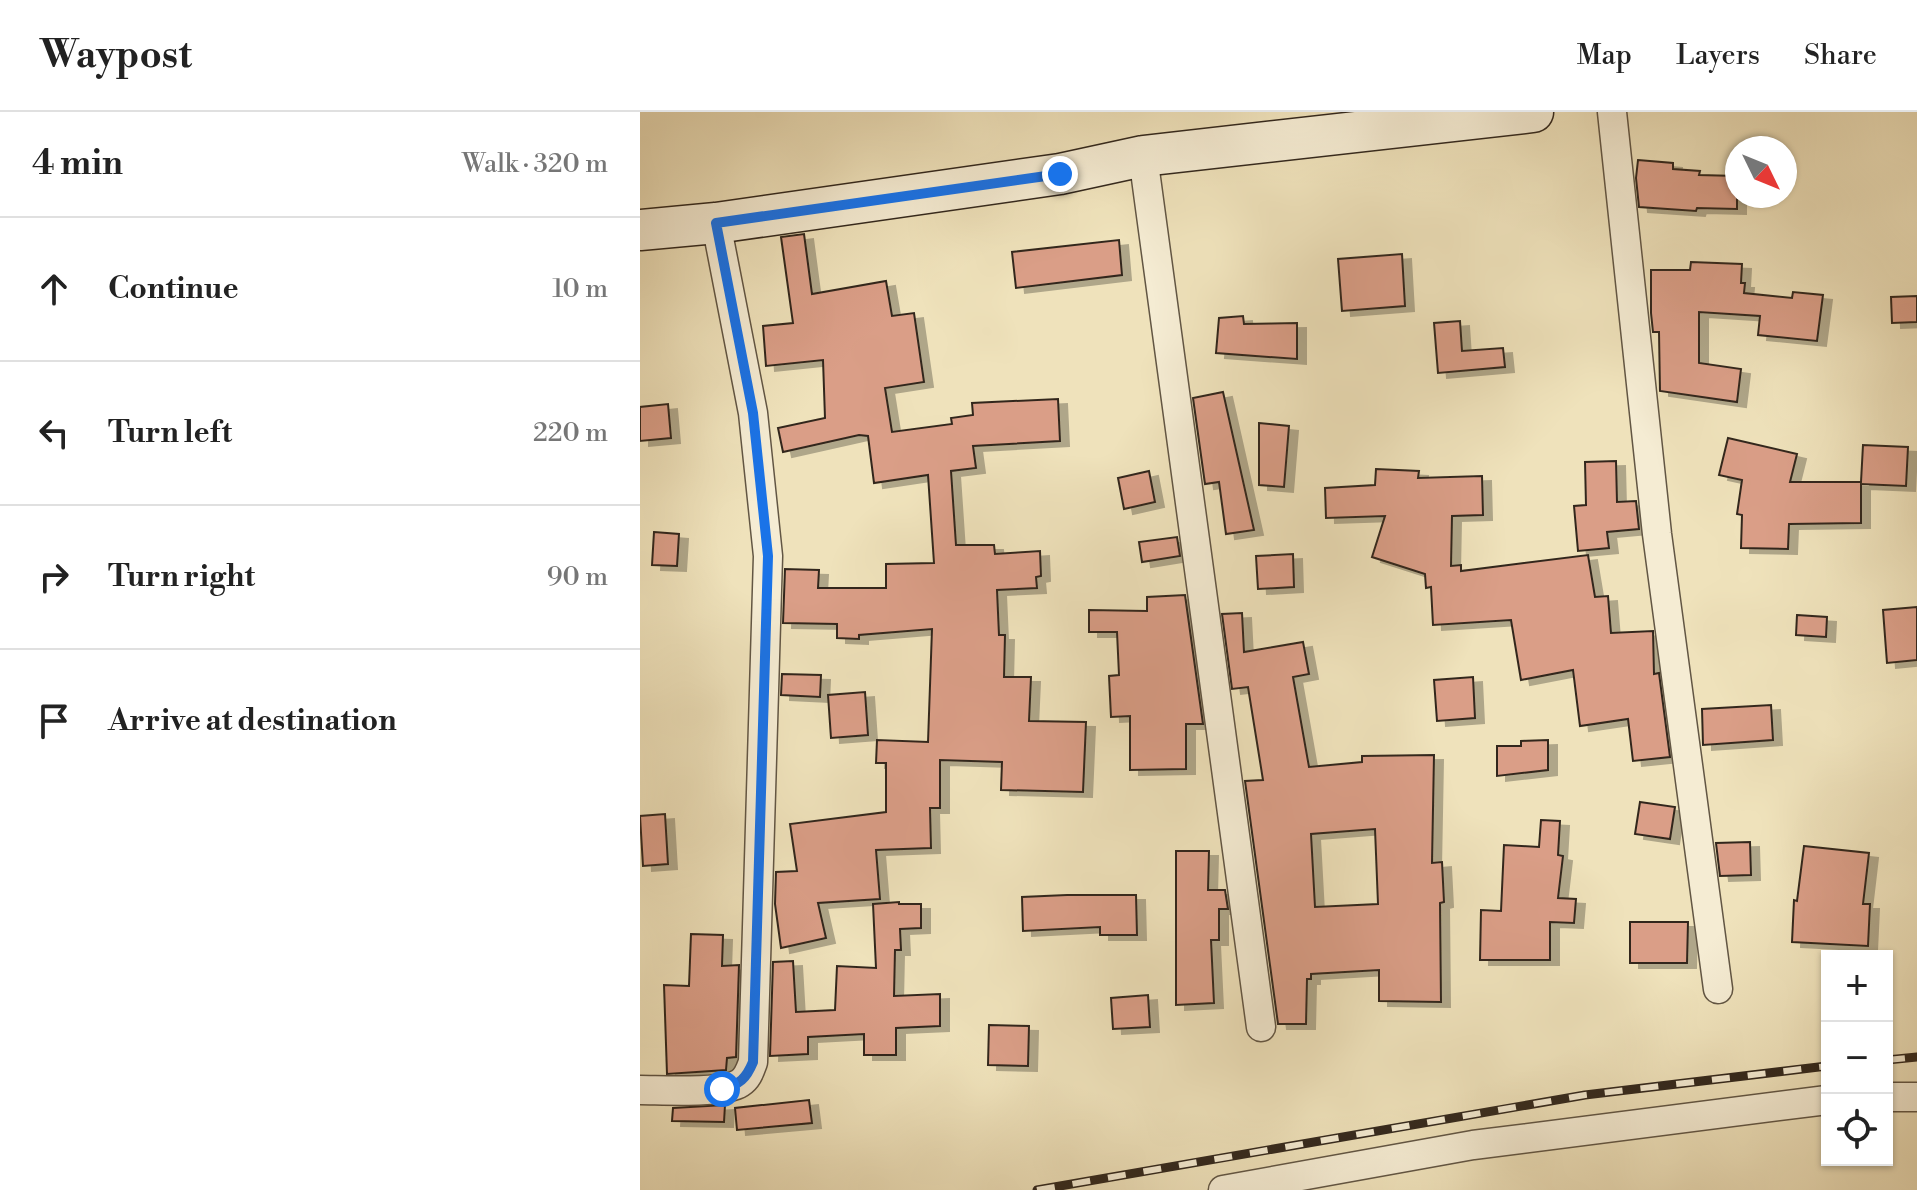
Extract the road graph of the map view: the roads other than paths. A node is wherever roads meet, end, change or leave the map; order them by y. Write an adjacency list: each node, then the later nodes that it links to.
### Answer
1 (1533, 112): 3 (street)
2 (1612, 112): 6 (street)
3 (1143, 156): 4 (street); 7 (street)
4 (716, 223): 5 (street); 8 (street)
5 (640, 230)
6 (1718, 989)
7 (1261, 1027)
8 (640, 1090)
9 (1893, 1097): 10 (street)
10 (1917, 1097)
11 (1821, 1101): 12 (street)
12 (1310, 1181): 13 (street)
13 (1223, 1190)

